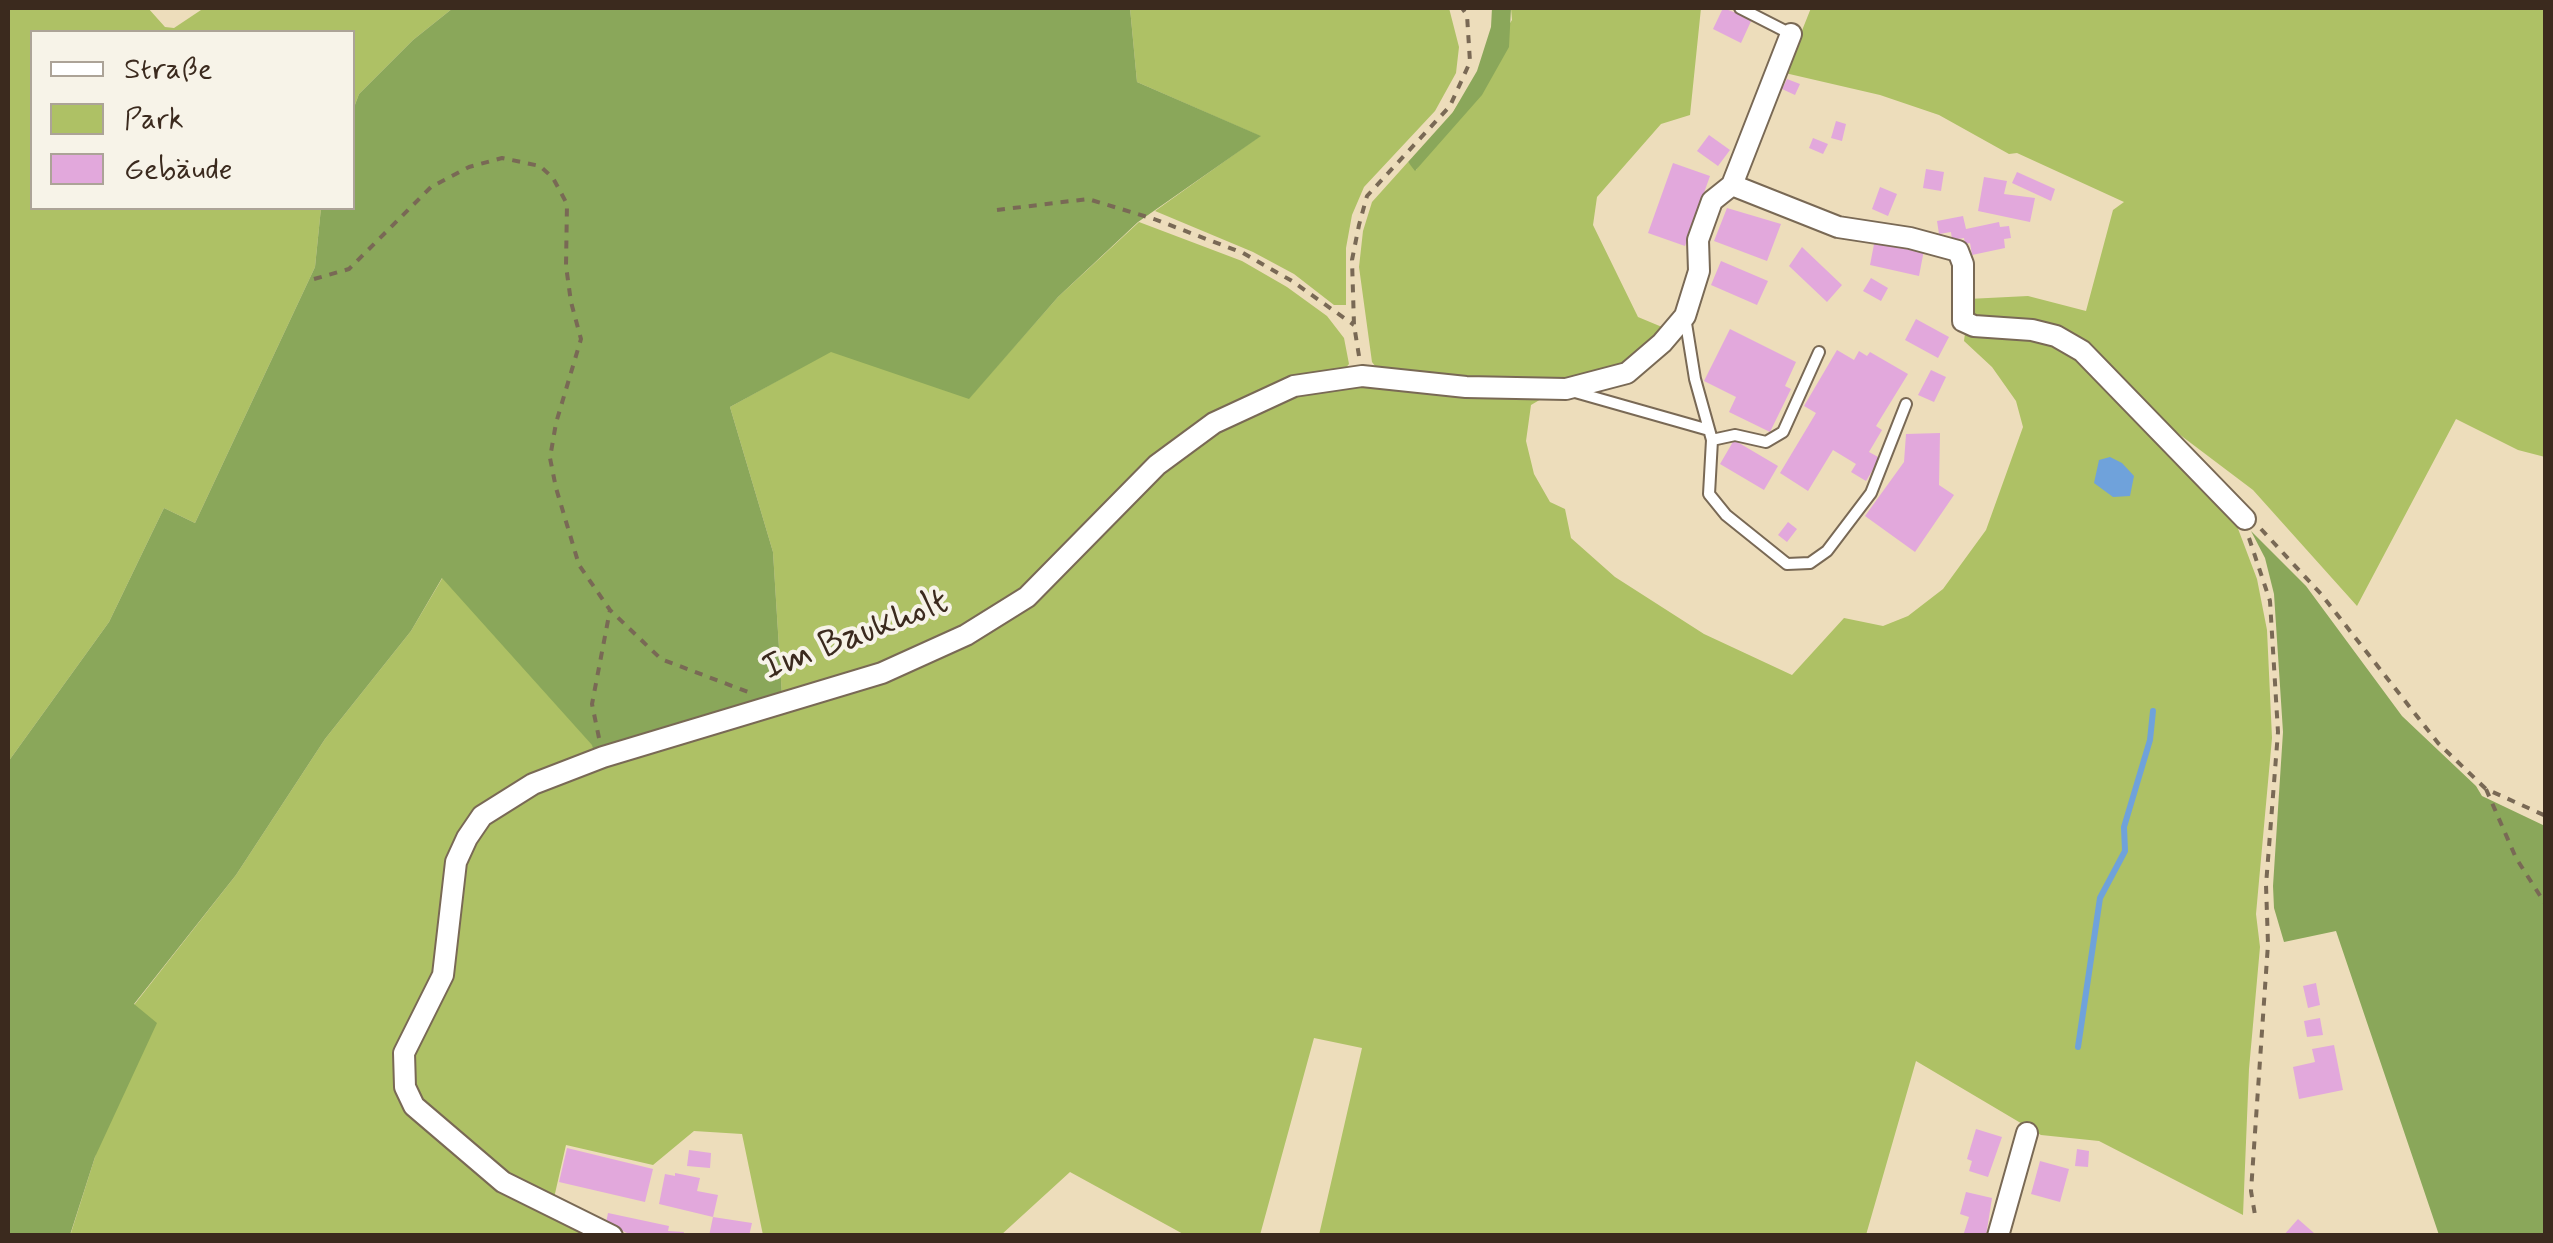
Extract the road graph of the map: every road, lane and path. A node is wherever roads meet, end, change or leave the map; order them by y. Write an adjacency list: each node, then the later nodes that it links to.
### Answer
1 (1462, 8): 8 (path)
2 (1740, 8): 3 (lane)
3 (1791, 34): 4 (street, Im Baukholt)
4 (1732, 184): 7 (street, Im Baukholt); 14 (street)
5 (997, 210): 8 (path)
6 (314, 279): 16 (path)
7 (1685, 316): 11 (street, Im Baukholt); 13 (lane)
8 (1354, 325): 10 (path)
9 (1819, 352): 13 (lane)
10 (1362, 376): 11 (street, Im Baukholt); 17 (street, Im Baukholt)
11 (1566, 389): 13 (lane)
12 (1906, 404): 13 (lane)
13 (1711, 435)
14 (2246, 519): 23 (path)
15 (2269, 535): 19 (path)
16 (610, 610): 17 (path); 18 (path)
17 (786, 704): 18 (street, Im Baukholt)
18 (603, 757): 24 (street, Im Baukholt)
19 (2486, 789): 20 (path); 21 (path)
20 (2546, 816)
21 (2546, 905)
22 (2027, 1133): 25 (street)
23 (2255, 1215)
24 (612, 1236)
25 (1998, 1236)

